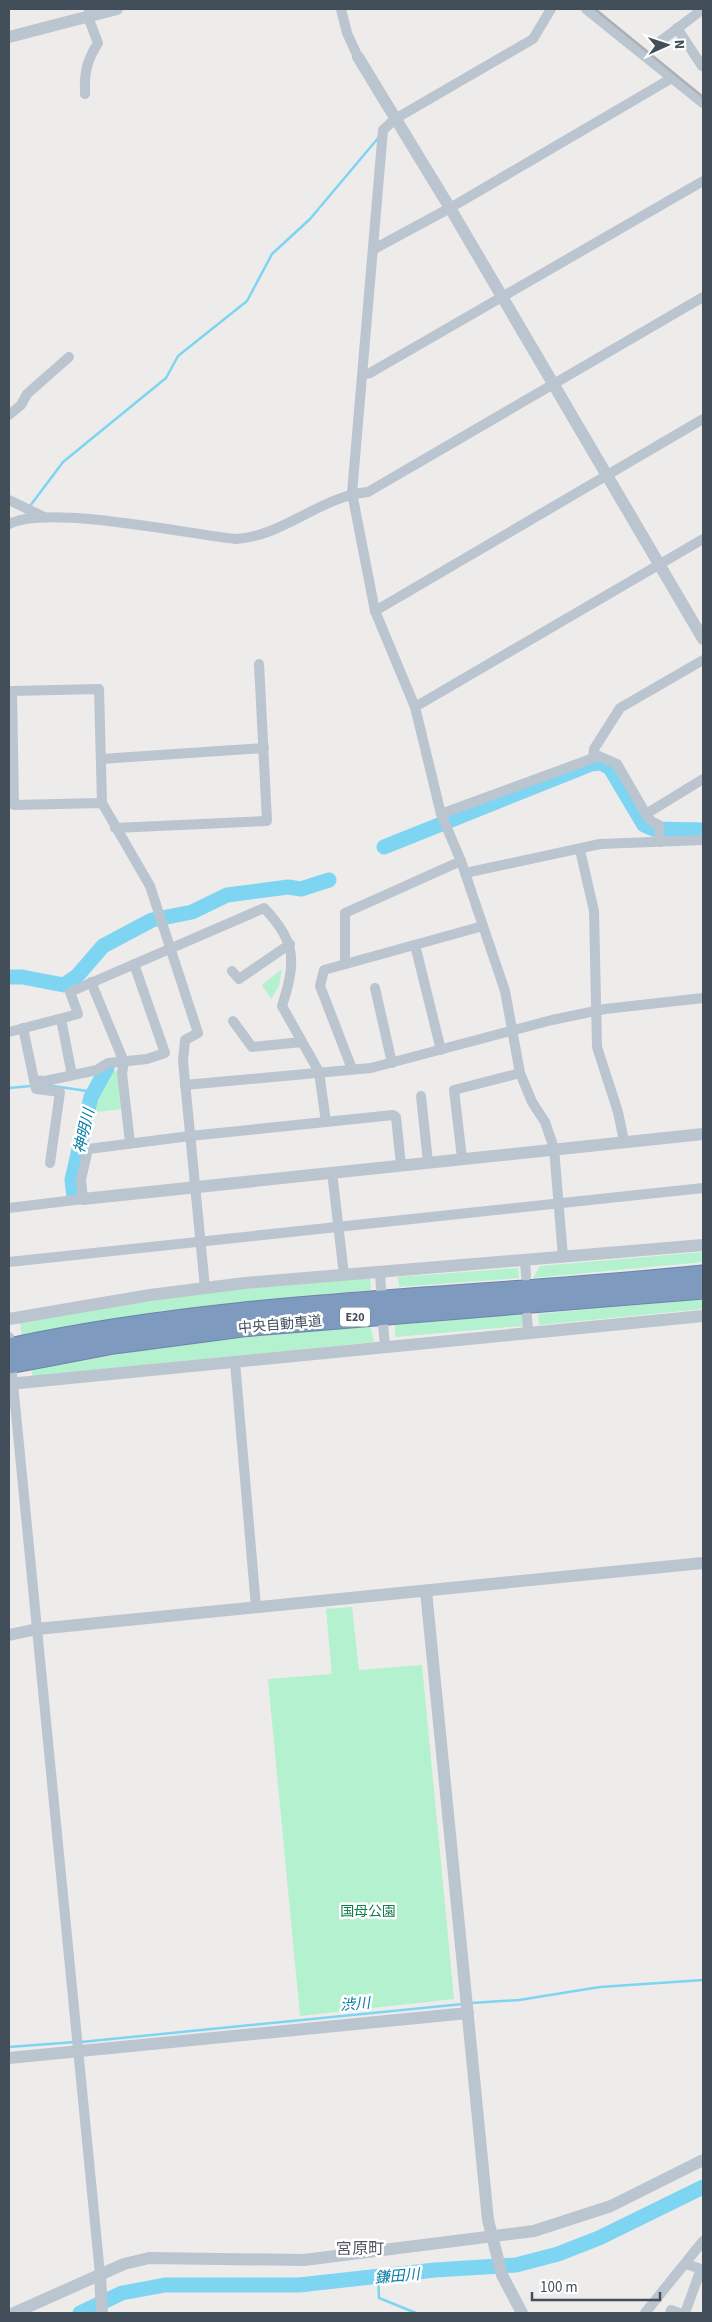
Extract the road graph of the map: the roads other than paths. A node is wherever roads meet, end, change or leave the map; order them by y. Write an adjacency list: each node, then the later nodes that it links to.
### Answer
1 (117, 9): 6 (street)
2 (341, 9): 10 (street)
3 (551, 9): 15 (street)
4 (586, 9): 12 (street)
5 (703, 9): 7 (street)
6 (89, 12): 8 (street); 13 (street)
7 (677, 28): 9 (street); 11 (street)
8 (9, 37)
9 (658, 43)
10 (358, 57): 15 (street)
11 (702, 66)
12 (672, 78): 14 (street); 17 (street)
13 (85, 94)
14 (703, 103)
15 (395, 119): 17 (street); 18 (street)
16 (703, 180): 19 (street)
17 (450, 208): 18 (street); 19 (street)
18 (374, 249): 22 (street)
19 (502, 297): 22 (street); 23 (street)
20 (703, 297): 23 (street)
21 (69, 357): 24 (street)
22 (364, 374): 27 (street)
23 (554, 386): 26 (street); 27 (street)
24 (9, 414)
25 (703, 419): 26 (street)
26 (607, 475): 32 (street); 33 (street)
27 (352, 493): 29 (street); 33 (street)
28 (9, 500): 29 (street)
29 (44, 517): 30 (street)
30 (9, 524)
31 (703, 539): 32 (street)
32 (660, 565): 34 (street); 37 (street)
33 (374, 610): 37 (street)
34 (703, 639)
35 (703, 660): 40 (street)
36 (260, 664): 39 (street)
37 (415, 707): 45 (street)
38 (11, 747): 41 (street); 43 (street)
39 (264, 748): 41 (street); 46 (street)
40 (593, 758): 44 (street); 45 (street)
41 (101, 759): 43 (street)
42 (703, 779): 44 (street)
43 (102, 803): 46 (street)
44 (646, 814): 48 (street)
45 (442, 819): 50 (street)
46 (115, 828): 55 (street)
47 (703, 840): 48 (street)
48 (660, 841): 49 (street)
49 (580, 850): 51 (street); 62 (street)
50 (461, 861): 51 (street); 57 (street)
51 (465, 873): 52 (street)
52 (483, 926): 54 (street); 66 (street)
53 (290, 944): 55 (street); 58 (street); 68 (street)
54 (415, 945): 57 (street); 69 (street)
55 (171, 948): 56 (street); 77 (street)
56 (134, 964): 59 (street); 70 (street)
57 (345, 964): 72 (street)
58 (232, 971)
59 (91, 982): 63 (street); 70 (street)
60 (375, 988): 71 (street)
61 (703, 998): 62 (street)
62 (596, 1012): 66 (street); 82 (street)
63 (60, 1019): 65 (street); 75 (street)
64 (233, 1022): 68 (street)
65 (23, 1028): 67 (street); 76 (street)
66 (512, 1030): 69 (street); 74 (street)
67 (9, 1032)
68 (302, 1042): 73 (street)
69 (441, 1050): 71 (street)
70 (124, 1062): 75 (street); 83 (street)
71 (392, 1063): 72 (street)
72 (352, 1070): 73 (street)
73 (319, 1072): 77 (street); 79 (street)
74 (520, 1072): 84 (street); 85 (street)
75 (72, 1075): 76 (street)
76 (34, 1080): 87 (street)
77 (185, 1085): 81 (street)
78 (421, 1096): 86 (street)
79 (326, 1122): 81 (street); 88 (street)
80 (703, 1134): 82 (street)
81 (190, 1136): 83 (street); 90 (street)
82 (624, 1141): 84 (street)
83 (130, 1143): 92 (street)
84 (554, 1148): 85 (street); 93 (street)
85 (462, 1158): 86 (street)
86 (428, 1162): 88 (street)
87 (50, 1163)
88 (401, 1165): 89 (street)
89 (332, 1172): 90 (street); 95 (street)
90 (195, 1188): 92 (street); 96 (street)
91 (703, 1188): 93 (street)
92 (83, 1199): 94 (street)
93 (558, 1203): 95 (street); 98 (street)
94 (9, 1208)
95 (338, 1226): 96 (street); 102 (street)
96 (200, 1241): 100 (street); 105 (street)
97 (703, 1245): 98 (street)
98 (563, 1257): 99 (street)
99 (525, 1260): 101 (street); 104 (street)
100 (9, 1262)
101 (380, 1272): 102 (street); 107 (street)
102 (344, 1275): 105 (street)
103 (703, 1275): 114 (highway, 中央自動車道 / E20)
104 (526, 1276)
105 (205, 1288): 110 (street)
106 (703, 1289): 116 (highway, 中央自動車道 / E20)
107 (381, 1290)
108 (528, 1316): 112 (street)
109 (703, 1316): 112 (street)
110 (9, 1319)
111 (383, 1324): 113 (street)
112 (528, 1333): 113 (street)
113 (385, 1347): 115 (street)
114 (9, 1348)
115 (235, 1362): 116 (street); 119 (street)
116 (10, 1376): 120 (street)
117 (703, 1563): 118 (street)
118 (426, 1590): 119 (street); 122 (street)
119 (256, 1607): 120 (street)
120 (37, 1629): 121 (street); 123 (street)
121 (9, 1635)
122 (467, 2007): 123 (street); 126 (street)
123 (78, 2050): 124 (street); 129 (street)
124 (9, 2058)
125 (703, 2160): 126 (street)
126 (492, 2235): 129 (street); 132 (street)
127 (703, 2241): 128 (street)
128 (686, 2264): 133 (street); 136 (street)
129 (100, 2274): 130 (street); 131 (street)
130 (14, 2313)
131 (102, 2313)
132 (522, 2313)
133 (645, 2313)
134 (670, 2313): 135 (street)
135 (679, 2313)
136 (685, 2313)

